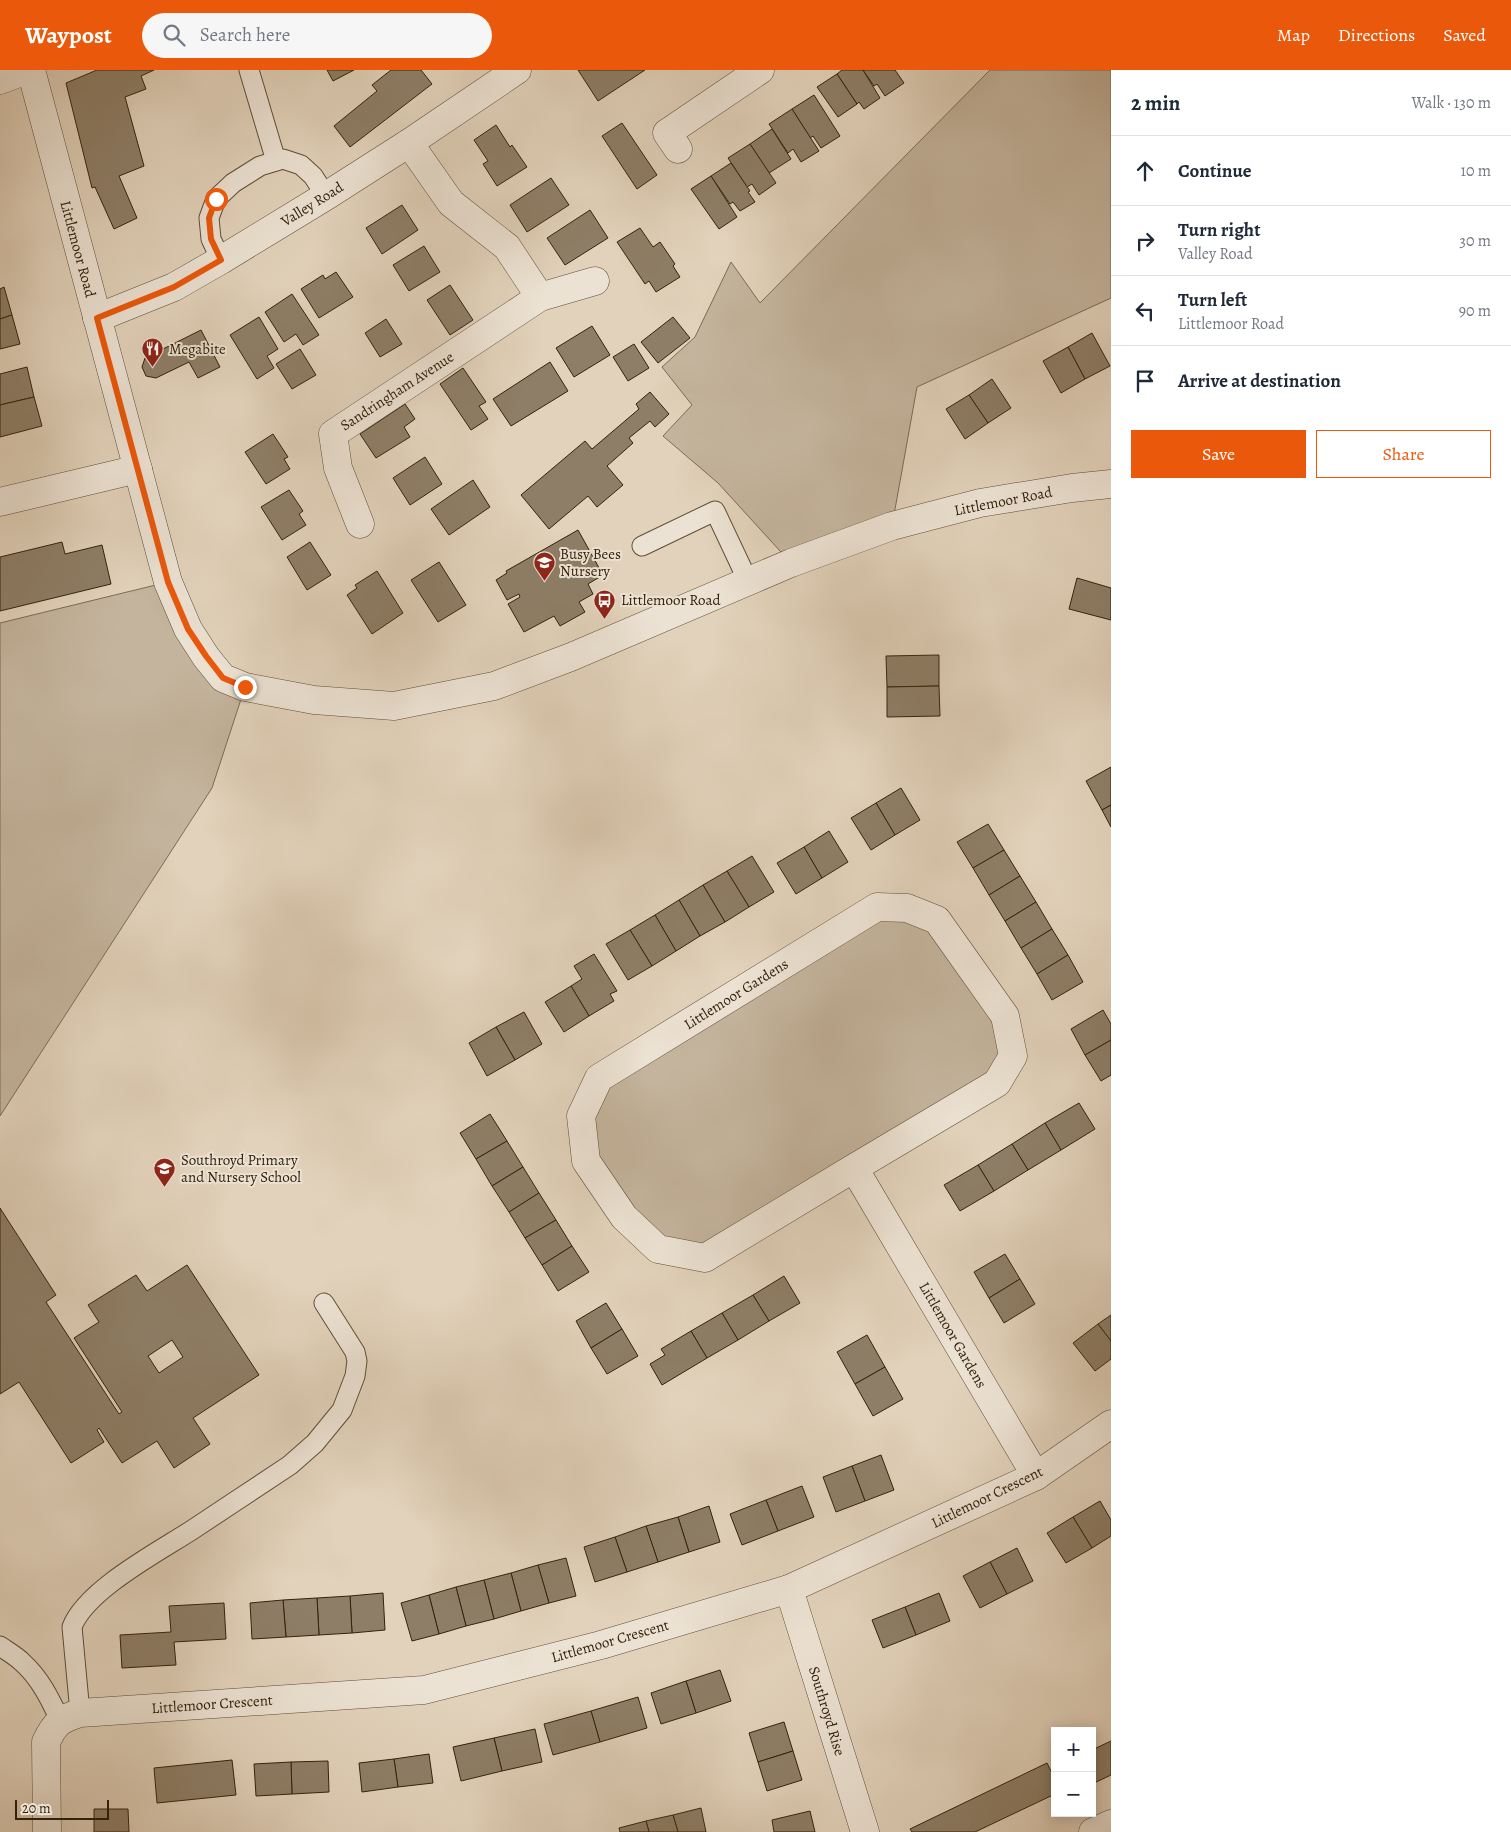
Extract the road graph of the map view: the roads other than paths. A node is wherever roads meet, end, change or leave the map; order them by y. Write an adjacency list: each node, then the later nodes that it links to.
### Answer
1 (27, 70): 6 (street)
2 (31, 70): 14 (street, Littlemoor Road)
3 (249, 70): 9 (lane)
4 (517, 70): 7 (street, Valley Road)
5 (748, 73): 8 (street)
6 (0, 80)
7 (409, 143): 10 (street, Valley Road); 13 (street)
8 (678, 149)
9 (276, 161): 10 (lane); 11 (lane)
10 (326, 196): 11 (street, Valley Road)
11 (221, 260): 14 (street, Valley Road)
12 (596, 281): 13 (street, Sandringham Avenue)
13 (540, 297): 18 (street, Sandringham Avenue)
14 (97, 318): 15 (street, Littlemoor Road)
15 (138, 469): 17 (street); 20 (street, Littlemoor Road)
16 (1111, 484): 20 (street, Littlemoor Road)
17 (0, 502)
18 (360, 524)
19 (642, 546): 20 (lane)
20 (748, 581)
21 (854, 1168): 21 (street, Littlemoor Gardens); 24 (street, Littlemoor Gardens)
22 (324, 1303): 27 (lane)
23 (1111, 1424): 24 (street, Littlemoor Crescent)
24 (1036, 1476): 25 (street, Littlemoor Crescent)
25 (789, 1589): 27 (street, Littlemoor Crescent); 30 (street, Southroyd Rise)
26 (0, 1646): 27 (lane)
27 (69, 1717): 29 (street)
28 (1111, 1824): 31 (street)
29 (47, 1832)
30 (866, 1832)
31 (1093, 1832)

